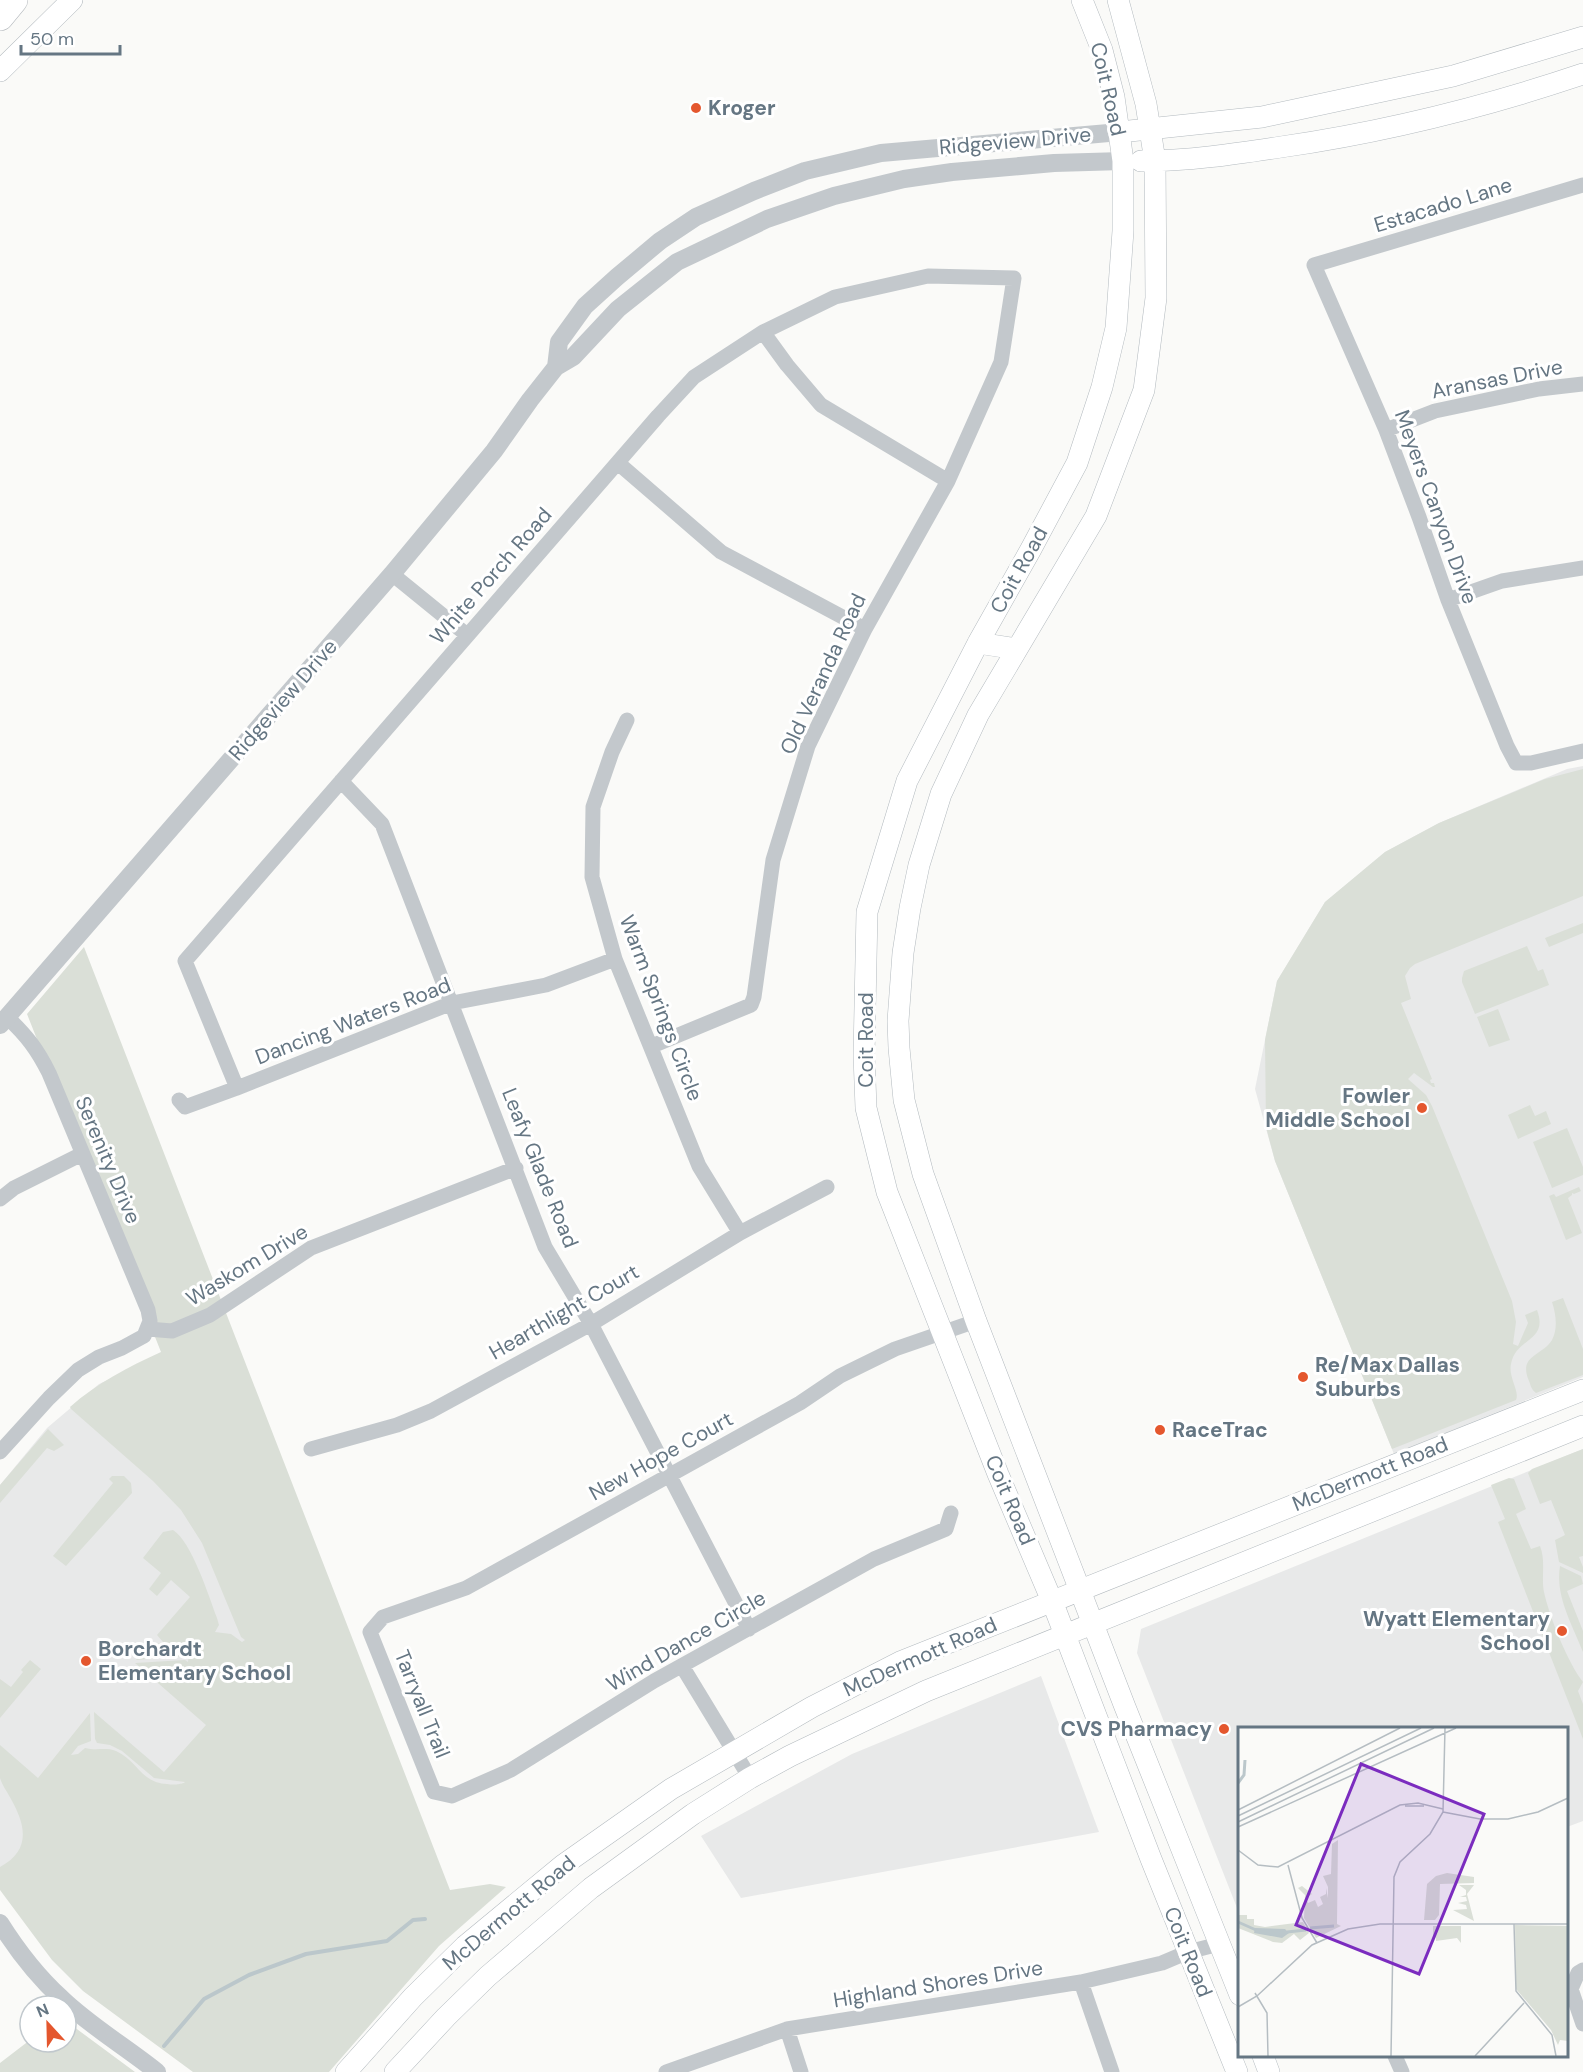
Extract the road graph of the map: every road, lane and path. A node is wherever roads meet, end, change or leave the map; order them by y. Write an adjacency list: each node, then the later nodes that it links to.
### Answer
1 (14, 0): 5 (highway)
2 (72, 0): 7 (main road)
3 (1082, 0): 10 (main road, Coit Road)
4 (1118, 0): 9 (main road, Coit Road)
5 (0, 17)
6 (1583, 37): 9 (main road, Ridgeview Drive)
7 (0, 71)
8 (1583, 74): 12 (main road, Ridgeview Drive)
9 (1151, 129): 10 (main road, Ridgeview Drive); 12 (main road, Coit Road)
10 (1120, 132): 11 (main road, Coit Road); 17 (street, Ridgeview Drive)
11 (1123, 160): 12 (main road, Ridgeview Drive); 17 (street, Ridgeview Drive); 27 (main road, Coit Road)
12 (1155, 161): 28 (main road, Coit Road)
13 (1583, 185): 14 (street, Estacado Lane)
14 (1314, 265): 19 (street, Meyers Canyon Drive)
15 (1014, 279): 16 (street, White Porch Road); 21 (street, Old Veranda Road)
16 (763, 332): 20 (street, White Porch Road); 21 (street)
17 (556, 368): 23 (street, Ridgeview Drive)
18 (1583, 384): 19 (street, Aransas Drive)
19 (1386, 430): 24 (street, Meyers Canyon Drive)
20 (618, 463): 25 (street); 26 (street, White Porch Road)
21 (948, 481): 25 (street, Old Veranda Road)
22 (1583, 568): 24 (street)
23 (392, 574): 26 (street); 35 (street, Ridgeview Drive)
24 (1448, 600): 31 (street, Meyers Canyon Drive)
25 (865, 629): 36 (street, Old Veranda Road)
26 (467, 635): 32 (street, White Porch Road)
27 (978, 643): 28 (main road); 29 (main road); 47 (main road, Coit Road)
28 (1017, 649): 29 (main road, Coit Road)
29 (1004, 671): 44 (main road, Coit Road)
30 (627, 720): 33 (street, Warm Springs Circle)
31 (1583, 751)
32 (341, 781): 34 (street, Leafy Glade Road); 37 (street, White Porch Road)
33 (615, 959): 34 (street, Dancing Waters Road); 36 (street, Warm Springs Circle)
34 (452, 1003): 37 (street, Dancing Waters Road); 40 (street, Leafy Glade Road)
35 (3, 1021): 39 (street, Serenity Drive)
36 (652, 1046): 43 (street, Warm Springs Circle)
37 (237, 1088): 38 (street, Dancing Waters Road)
38 (179, 1100)
39 (82, 1154): 42 (street); 46 (street, Serenity Drive)
40 (516, 1168): 45 (street, Leafy Glade Road); 46 (street, Waskom Drive)
41 (827, 1187): 43 (street, Hearthlight Court)
42 (0, 1199)
43 (740, 1233): 45 (street, Hearthlight Court)
44 (976, 1321): 47 (street, New Hope Court); 56 (main road, Coit Road)
45 (591, 1324): 50 (street, Hearthlight Court); 53 (street, Leafy Glade Road)
46 (148, 1329): 51 (street)
47 (942, 1331): 53 (street, New Hope Court); 57 (main road, Coit Road)
48 (1583, 1390): 52 (main road, McDermott Road)
49 (1583, 1426): 54 (main road, McDermott Road)
50 (311, 1449)
51 (0, 1452)
52 (1377, 1472): 54 (main road); 56 (main road, McDermott Road)
53 (670, 1474): 59 (street, Leafy Glade Road); 60 (street, New Hope Court)
54 (1390, 1503): 58 (main road, McDermott Road)
55 (951, 1514): 59 (street, Wind Dance Circle)
56 (1081, 1589): 57 (main road, McDermott Road); 58 (main road, Coit Road)
57 (1052, 1601): 61 (main road, Coit Road); 63 (main road, McDermott Road)
58 (1093, 1623): 61 (main road, McDermott Road); 67 (main road, Coit Road)
59 (749, 1629): 62 (street, Wind Dance Circle)
60 (370, 1632): 65 (street, Tarryall Trail)
61 (1064, 1635): 64 (main road, McDermott Road); 66 (main road, Coit Road)
62 (682, 1666): 63 (street); 65 (street, Wind Dance Circle)
63 (734, 1751): 64 (street); 80 (main road, McDermott Road)
64 (750, 1778): 81 (main road, McDermott Road)
65 (434, 1792)
66 (1125, 1793): 67 (main road); 71 (main road, Coit Road)
67 (1177, 1836): 69 (main road, Coit Road)
68 (0, 1923): 70 (street)
69 (1220, 1944): 71 (street, Highland Shores Drive); 74 (main road, Coit Road)
70 (5, 1945): 79 (street)
71 (1188, 1952): 73 (street, Highland Shores Drive); 85 (main road, Coit Road)
72 (1583, 1970): 75 (street)
73 (1081, 1983): 76 (street, Highland Shores Drive); 84 (street)
74 (1238, 1992)
75 (1583, 2024)
76 (787, 2029): 82 (street, Highland Shores Drive); 83 (street)
77 (1264, 2057): 86 (main road)
78 (1396, 2057): 87 (street)
79 (157, 2072)
80 (346, 2072)
81 (395, 2072)
82 (666, 2072)
83 (801, 2072)
84 (1112, 2072)
85 (1236, 2072)
86 (1269, 2072)
87 (1402, 2072)

